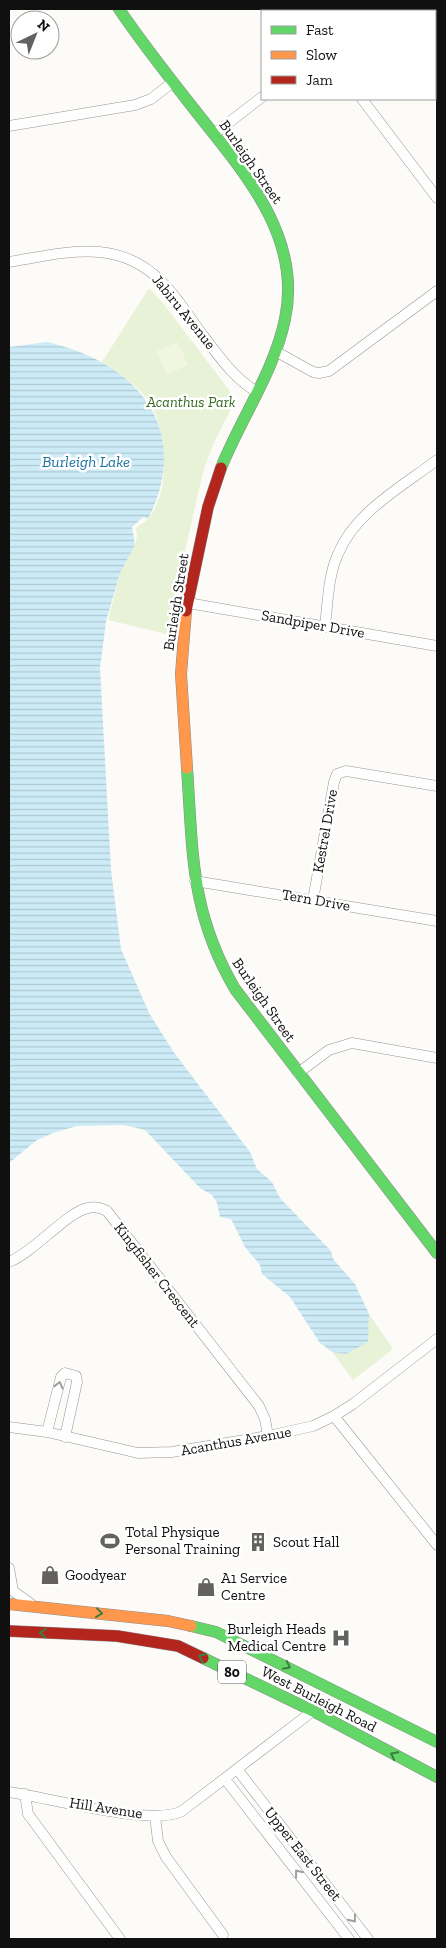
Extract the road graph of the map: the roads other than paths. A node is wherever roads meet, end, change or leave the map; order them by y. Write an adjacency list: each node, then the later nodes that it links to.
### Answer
1 (119, 9): 2 (street, Burleigh Street)
2 (173, 82): 5 (street); 6 (street, Burleigh Street)
3 (261, 98): 6 (street)
4 (363, 100): 7 (street)
5 (9, 126)
6 (214, 134): 10 (street, Burleigh Street)
7 (437, 198)
8 (9, 262): 11 (street, Jabiru Avenue)
9 (437, 291): 10 (street)
10 (278, 352): 11 (street, Burleigh Street)
11 (257, 392): 13 (street, Burleigh Street)
12 (437, 460): 14 (street)
13 (188, 603): 14 (street, Sandpiper Drive); 17 (street, Burleigh Street)
14 (325, 626): 15 (street, Sandpiper Drive)
15 (437, 646)
16 (437, 786): 18 (street, Kestrel Drive)
17 (195, 881): 18 (street, Tern Drive); 21 (street, Burleigh Street)
18 (313, 900): 19 (street, Tern Drive)
19 (437, 921)
20 (437, 1058): 21 (street)
21 (298, 1073): 22 (street, Burleigh Street)
22 (437, 1253)
23 (9, 1262): 28 (street, Kingfisher Crescent)
24 (437, 1339): 25 (street, Acanthus Avenue)
25 (334, 1416): 28 (street, Acanthus Avenue); 30 (street)
26 (9, 1427): 27 (street, Acanthus Avenue)
27 (47, 1432): 29 (street, Acanthus Avenue); 29 (street, one-way to 29)
28 (268, 1436): 29 (street, Acanthus Avenue)
29 (65, 1437)
30 (437, 1544)
31 (9, 1568): 33 (street)
32 (9, 1604): 33 (street, West Burleigh Road / 80)
33 (33, 1605): 35 (street, West Burleigh Road / 80, one-way to 35)
34 (9, 1631): 36 (street, West Burleigh Road / 80, one-way to 34)
35 (375, 1710): 37 (street, West Burleigh Road / 80); 38 (street)
36 (313, 1711): 39 (street); 40 (street, West Burleigh Road / 80, one-way to 36)
37 (437, 1742)
38 (437, 1751)
39 (237, 1769): 41 (street); 48 (street, Upper East Street, one-way to 48)
40 (436, 1777)
41 (225, 1779): 44 (street); 47 (street, Upper East Street, one-way to 41)
42 (9, 1792): 43 (street, Hill Avenue)
43 (25, 1794): 44 (street, Hill Avenue); 46 (street)
44 (155, 1816): 45 (street, Hill Avenue)
45 (223, 1935)
46 (120, 1939)
47 (349, 1939)
48 (368, 1939)

